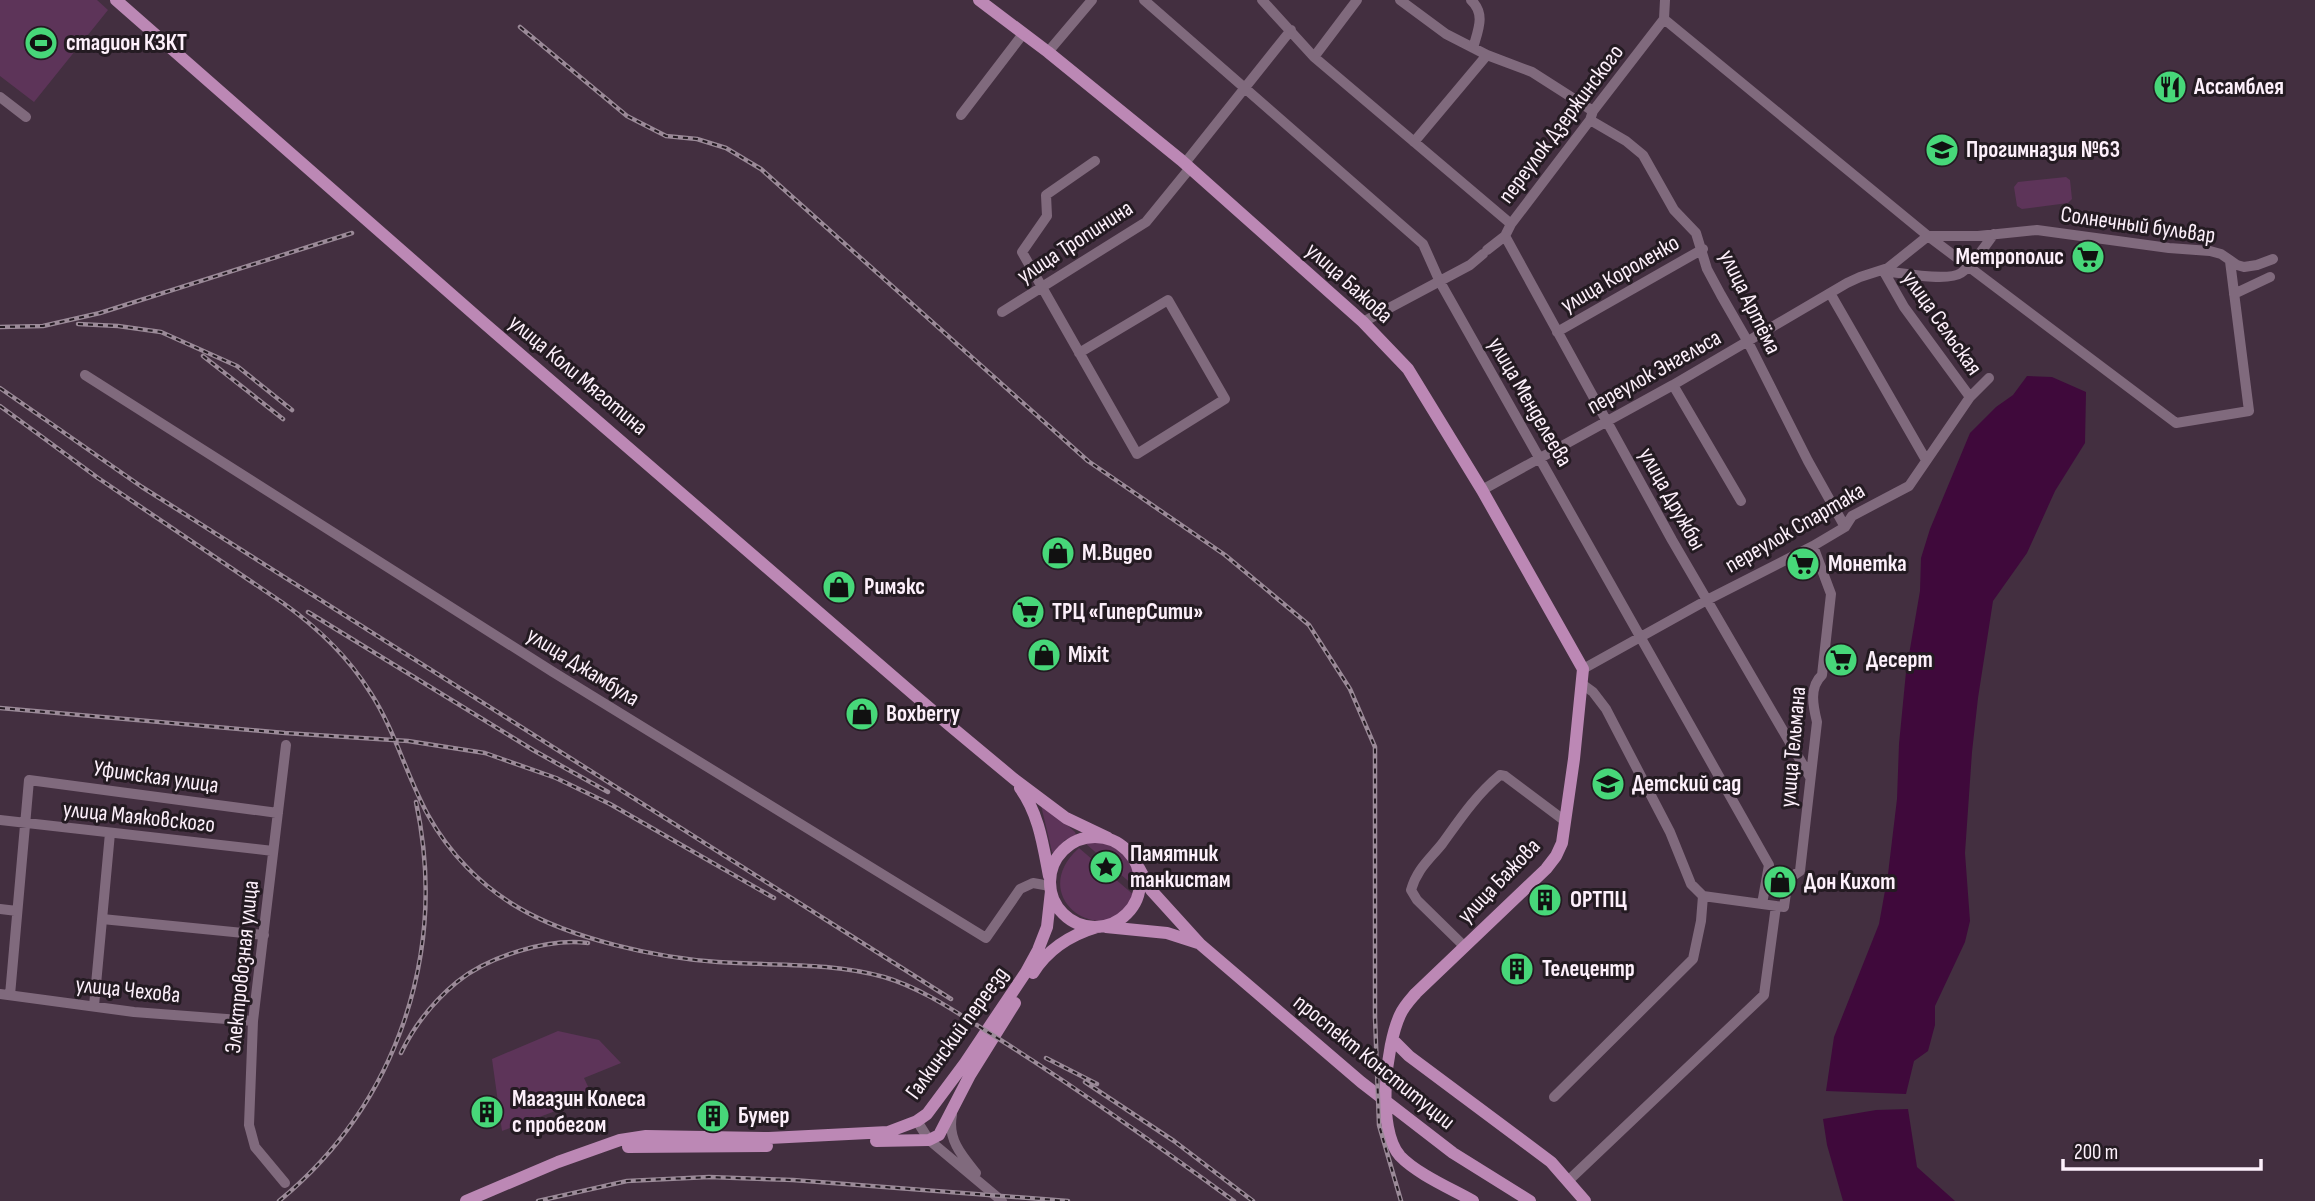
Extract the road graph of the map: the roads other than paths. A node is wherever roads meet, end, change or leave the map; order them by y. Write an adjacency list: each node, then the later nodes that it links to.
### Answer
1 (117, 0): 61 (main road, улица Коли Мяготина)
2 (979, 0): 12 (main road, улица Бажова)
3 (1092, 0): 14 (street)
4 (1144, 0): 17 (street, улица Менделеева)
5 (1262, 0): 11 (street)
6 (1357, 0): 16 (street)
7 (1399, 0): 13 (street, улица Артёма)
8 (1471, 0): 13 (street)
9 (1665, 0): 10 (street)
10 (1664, 19): 20 (street, переулок Дзержинского); 28 (street)
11 (1292, 32): 16 (street); 17 (street, улица Тропинина)
12 (1023, 34): 14 (main road, улица Бажова); 19 (street)
13 (1473, 48): 15 (street, улица Артёма)
14 (1048, 52): 24 (main road, улица Бажова)
15 (1487, 55): 20 (street, улица Артёма); 22 (street)
16 (1314, 57): 22 (street)
17 (1245, 87): 24 (street, улица Тропинина); 35 (street, улица Менделеева)
18 (0, 97): 21 (street)
19 (961, 115)
20 (1591, 116): 25 (street, переулок Дзержинского); 29 (street, улица Артёма)
21 (26, 117)
22 (1414, 142): 25 (street)
23 (1095, 161): 36 (street)
24 (1187, 165): 36 (street, улица Тропинина); 40 (main road, улица Бажова)
25 (1511, 224): 27 (street, переулок Дзержинского)
26 (1994, 234): 28 (street, Солнечный бульвар); 31 (street, Солнечный бульвар); 32 (street)
27 (1505, 236): 35 (street, переулок Дзержинского); 41 (street, улица Дружбы)
28 (1928, 236): 32 (street); 33 (street, переулок Энгельса)
29 (1703, 249): 41 (street, улица Короленко); 42 (street, улица Артёма)
30 (2273, 259): 31 (street, Солнечный бульвар)
31 (2230, 261): 38 (street)
32 (1968, 266): 33 (street, переулок Энгельса); 38 (street)
33 (1883, 271): 37 (street, переулок Энгельса); 47 (street, улица Сельская)
34 (2270, 277): 38 (street)
35 (1440, 282): 40 (street, переулок Дзержинского); 49 (street, улица Менделеева)
36 (1042, 287): 39 (street, улица Тропинина); 43 (street)
37 (1830, 293): 42 (street, переулок Энгельса); 50 (street)
38 (2234, 295)
39 (1002, 312)
40 (1363, 322): 51 (main road, улица Бажова)
41 (1557, 332): 48 (street, улица Дружбы)
42 (1748, 341): 46 (street, переулок Энгельса); 53 (street, улица Артёма)
43 (1079, 353): 43 (street)
44 (85, 375): 70 (street, улица Джамбула)
45 (1989, 377): 47 (street, переулок Спартака)
46 (1673, 385): 48 (street, переулок Энгельса); 52 (street)
47 (1970, 397): 50 (street, переулок Спартака)
48 (1607, 421): 49 (street, переулок Энгельса); 55 (street, улица Дружбы)
49 (1540, 459): 51 (street, переулок Энгельса); 56 (street, улица Менделеева)
50 (1926, 460): 53 (street, переулок Спартака)
51 (1482, 490): 57 (main road, улица Бажова)
52 (1741, 501)
53 (1845, 527): 54 (street, переулок Спартака)
54 (1813, 546): 55 (street, переулок Спартака); 60 (street, улица Тельмана)
55 (1707, 600): 56 (street, переулок Спартака); 60 (street, улица Дружбы)
56 (1642, 637): 57 (street, переулок Спартака); 72 (street, улица Менделеева)
57 (1583, 669): 58 (main road, улица Бажова)
58 (1582, 684): 64 (main road, улица Бажова); 71 (street)
59 (286, 745): 62 (street, Электровозная улица)
60 (1811, 777): 73 (street, улица Тельмана)
61 (1014, 779): 67 (main road, улица Коли Мяготина); 70 (main road, улица Коли Мяготина)
62 (278, 813): 65 (street, Уфимская улица); 68 (street, Электровозная улица)
63 (0, 820): 65 (street, улица Маяковского)
64 (1565, 821): 80 (main road, улица Бажова); 80 (street)
65 (25, 823): 66 (street, улица Маяковского); 75 (street)
66 (110, 833): 68 (street, улица Маяковского); 76 (street)
67 (1108, 838): 69 (main road); 70 (main road)
68 (273, 851): 78 (street, Электровозная улица)
69 (1139, 868): 77 (main road); 79 (main road, проспект Конституции)
70 (1050, 885): 77 (main road); 87 (main road, Галкинский переезд)
71 (1703, 896): 72 (street); 85 (street)
72 (1762, 904): 73 (street)
73 (1780, 907): 90 (street, улица Тельмана)
74 (0, 909): 75 (street)
75 (18, 911): 81 (street)
76 (102, 919): 78 (street); 82 (street)
77 (1101, 927): 79 (main road, проспект Конституции); 86 (main road, Галкинский переезд)
78 (264, 934): 83 (street, Электровозная улица)
79 (1200, 944): 97 (main road, проспект Конституции)
80 (1465, 947): 84 (main road, улица Бажова)
81 (5, 994): 82 (street, улица Чехова)
82 (94, 1006): 83 (street, улица Чехова)
83 (253, 1021): 91 (street, Электровозная улица)
84 (1393, 1040): 90 (main road); 96 (main road, улица Бажова)
85 (1554, 1097)
86 (954, 1105): 88 (main road, Галкинский переезд); 92 (street)
87 (917, 1121): 88 (street); 89 (main road, Галкинский переезд)
88 (933, 1144): 89 (main road, Галкинский переезд); 92 (street)
89 (589, 1151): 94 (main road, Галкинский переезд)
90 (1568, 1181): 93 (main road)
91 (285, 1183)
92 (987, 1187): 95 (street)
93 (1582, 1198)
94 (466, 1201)
95 (1002, 1201)
96 (1474, 1201)
97 (1530, 1201)

